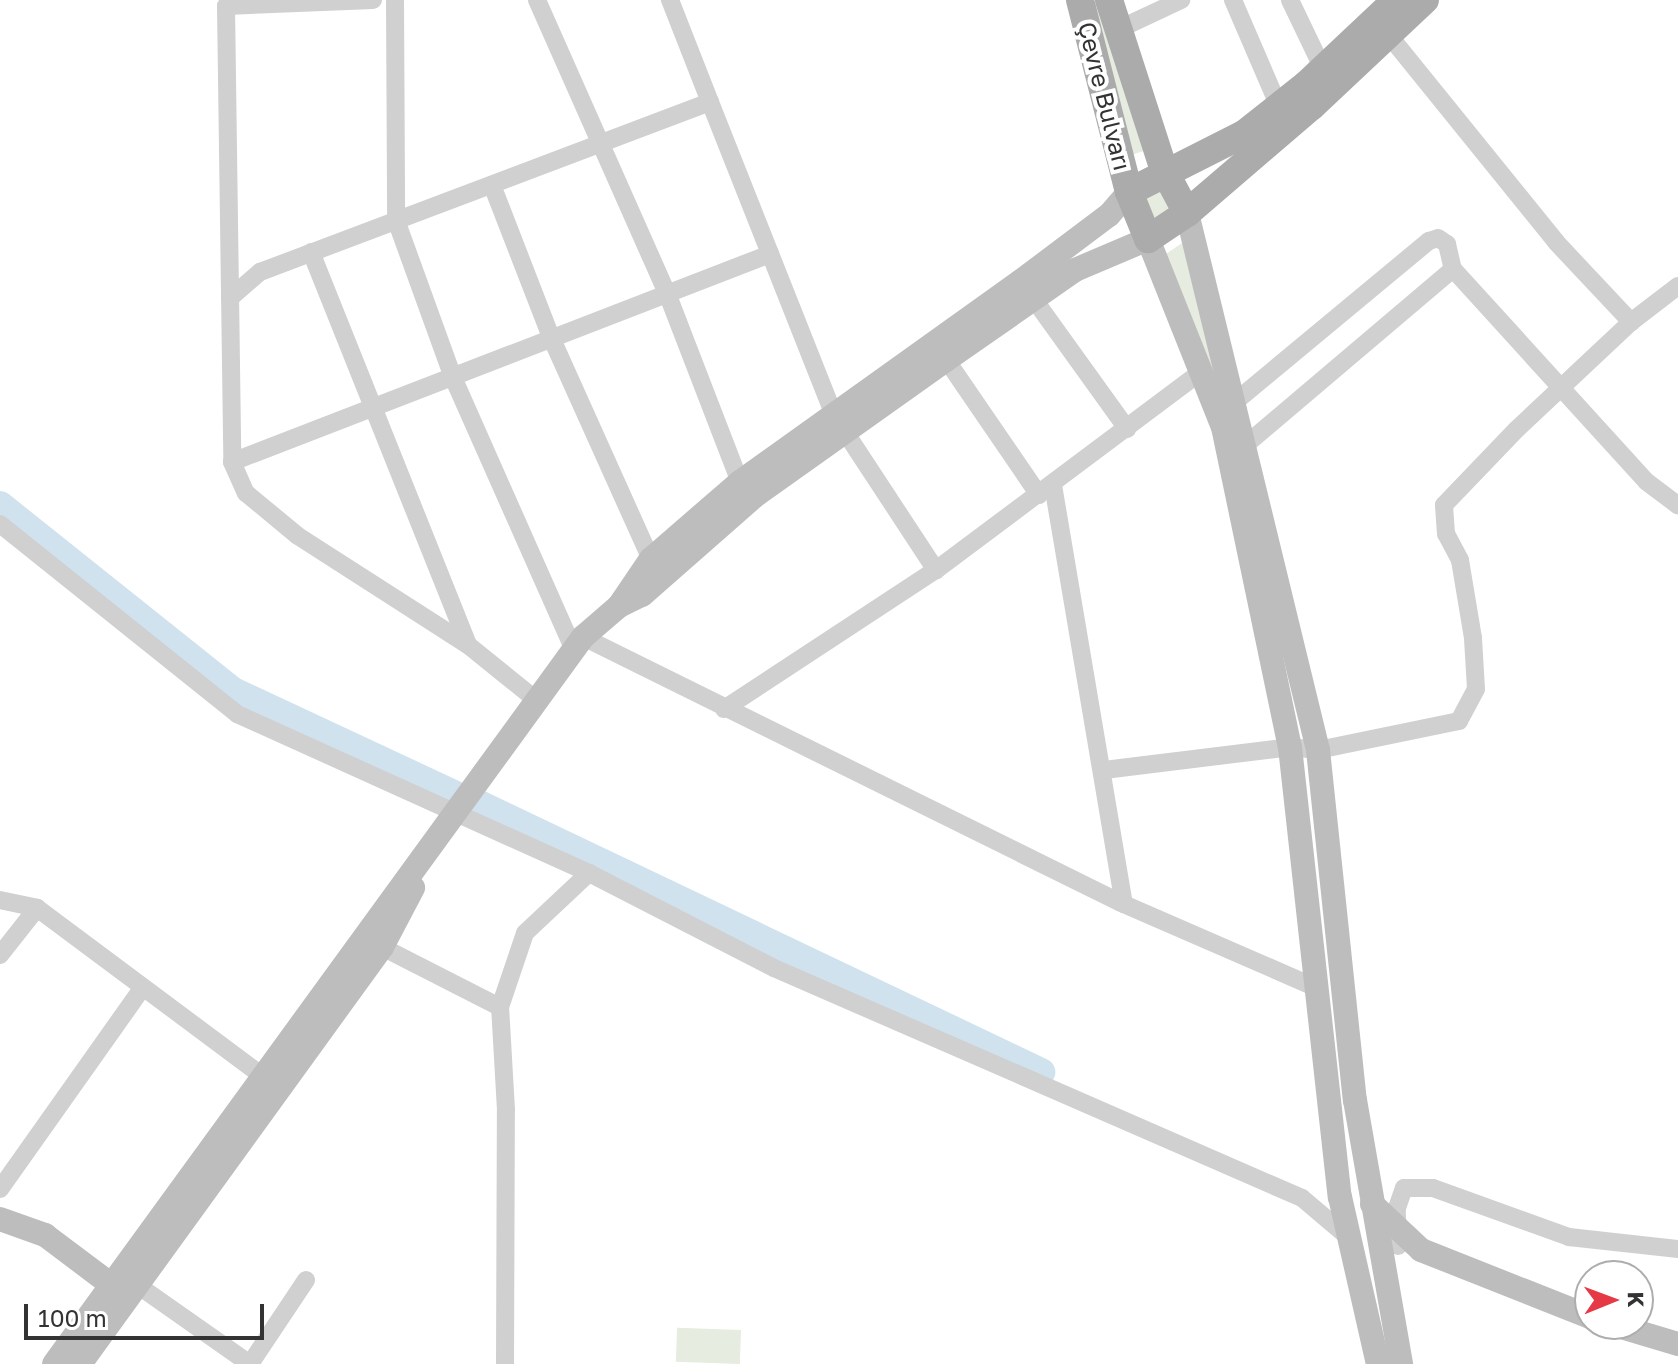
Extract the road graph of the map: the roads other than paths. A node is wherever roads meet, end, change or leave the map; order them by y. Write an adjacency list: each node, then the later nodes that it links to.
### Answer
1 (373, 0): 11 (street)
2 (395, 0): 22 (street)
3 (537, 0): 17 (street)
4 (670, 0): 15 (street)
5 (1080, 0): 20 (main road, Çevre Bulvarı)
6 (1109, 0): 13 (main road, Çevre Bulvarı)
7 (1181, 0): 13 (street)
8 (1233, 0): 16 (street)
9 (1290, 0): 14 (street)
10 (1425, 0): 12 (main road)
11 (226, 3): 30 (street)
12 (1387, 18): 14 (main road); 21 (main road); 31 (street)
13 (1117, 30): 18 (main road, Çevre Bulvarı)
14 (1323, 69): 16 (main road)
15 (710, 102): 17 (street); 25 (street)
16 (1279, 107): 18 (main road)
17 (600, 144): 19 (street); 29 (street)
18 (1164, 170): 20 (main road); 21 (main road, Çevre Bulvarı)
19 (492, 185): 22 (street); 32 (street)
20 (1129, 192): 23 (main road, Çevre Bulvarı); 28 (main road)
21 (1187, 213): 23 (main road); 37 (main road)
22 (396, 220): 24 (street); 35 (street)
23 (1148, 239): 28 (main road); 34 (main road)
24 (311, 252): 30 (street); 38 (street)
25 (770, 254): 29 (street); 39 (street)
26 (1453, 269): 36 (street); 37 (street); 41 (street)
27 (1678, 286): 31 (street)
28 (1027, 290): 33 (main road); 40 (street)
29 (667, 293): 32 (street); 43 (street)
30 (230, 298): 42 (street)
31 (1631, 322): 36 (street)
32 (551, 337): 35 (street); 47 (street)
33 (941, 351): 39 (main road); 44 (street)
34 (1202, 371): 40 (street); 54 (main road)
35 (452, 375): 38 (street); 50 (street)
36 (1562, 389): 45 (street); 55 (street)
37 (1236, 401): 41 (main road)
38 (371, 407): 42 (street); 51 (street)
39 (839, 423): 43 (main road); 48 (street); 49 (main road)
40 (1127, 429): 44 (street)
41 (1247, 444): 55 (main road)
42 (232, 462): 51 (street)
43 (740, 482): 47 (main road)
44 (1046, 490): 48 (street); 56 (street)
45 (1678, 505)
46 (0, 524): 57 (street)
47 (651, 559): 49 (main road)
48 (936, 570): 53 (street)
49 (619, 606): 50 (main road)
50 (578, 643): 52 (main road); 53 (street)
51 (468, 645): 52 (street)
52 (535, 699): 57 (main road)
53 (724, 709): 61 (street)
54 (1290, 747): 55 (street); 56 (street); 66 (main road)
55 (1318, 750): 72 (main road)
56 (1104, 770): 61 (street)
57 (456, 817): 58 (main road); 59 (street)
58 (434, 848): 63 (main road); 68 (main road)
59 (589, 873): 67 (street); 71 (street)
60 (0, 900): 62 (street)
61 (1124, 904): 66 (street)
62 (37, 908): 64 (street); 65 (street)
63 (382, 947): 67 (street); 78 (main road)
64 (0, 955)
65 (143, 987): 68 (street); 69 (street)
66 (1319, 989): 70 (main road)
67 (500, 1007): 85 (street)
68 (261, 1075): 78 (main road)
69 (0, 1189)
70 (1340, 1197): 71 (street); 72 (main road); 74 (main road)
71 (1302, 1198): 74 (street)
72 (1370, 1202): 75 (main road)
73 (0, 1219): 78 (main road)
74 (1347, 1236): 75 (main road); 86 (main road)
75 (1399, 1243): 76 (street); 79 (main road); 87 (main road)
76 (1678, 1249)
77 (306, 1280): 84 (street)
78 (125, 1285): 82 (main road); 83 (main road); 84 (street)
79 (1574, 1311)
80 (1654, 1337): 81 (main road)
81 (1678, 1344)
82 (54, 1364)
83 (80, 1364)
84 (250, 1364)
85 (505, 1364)
86 (1378, 1364)
87 (1401, 1364)

